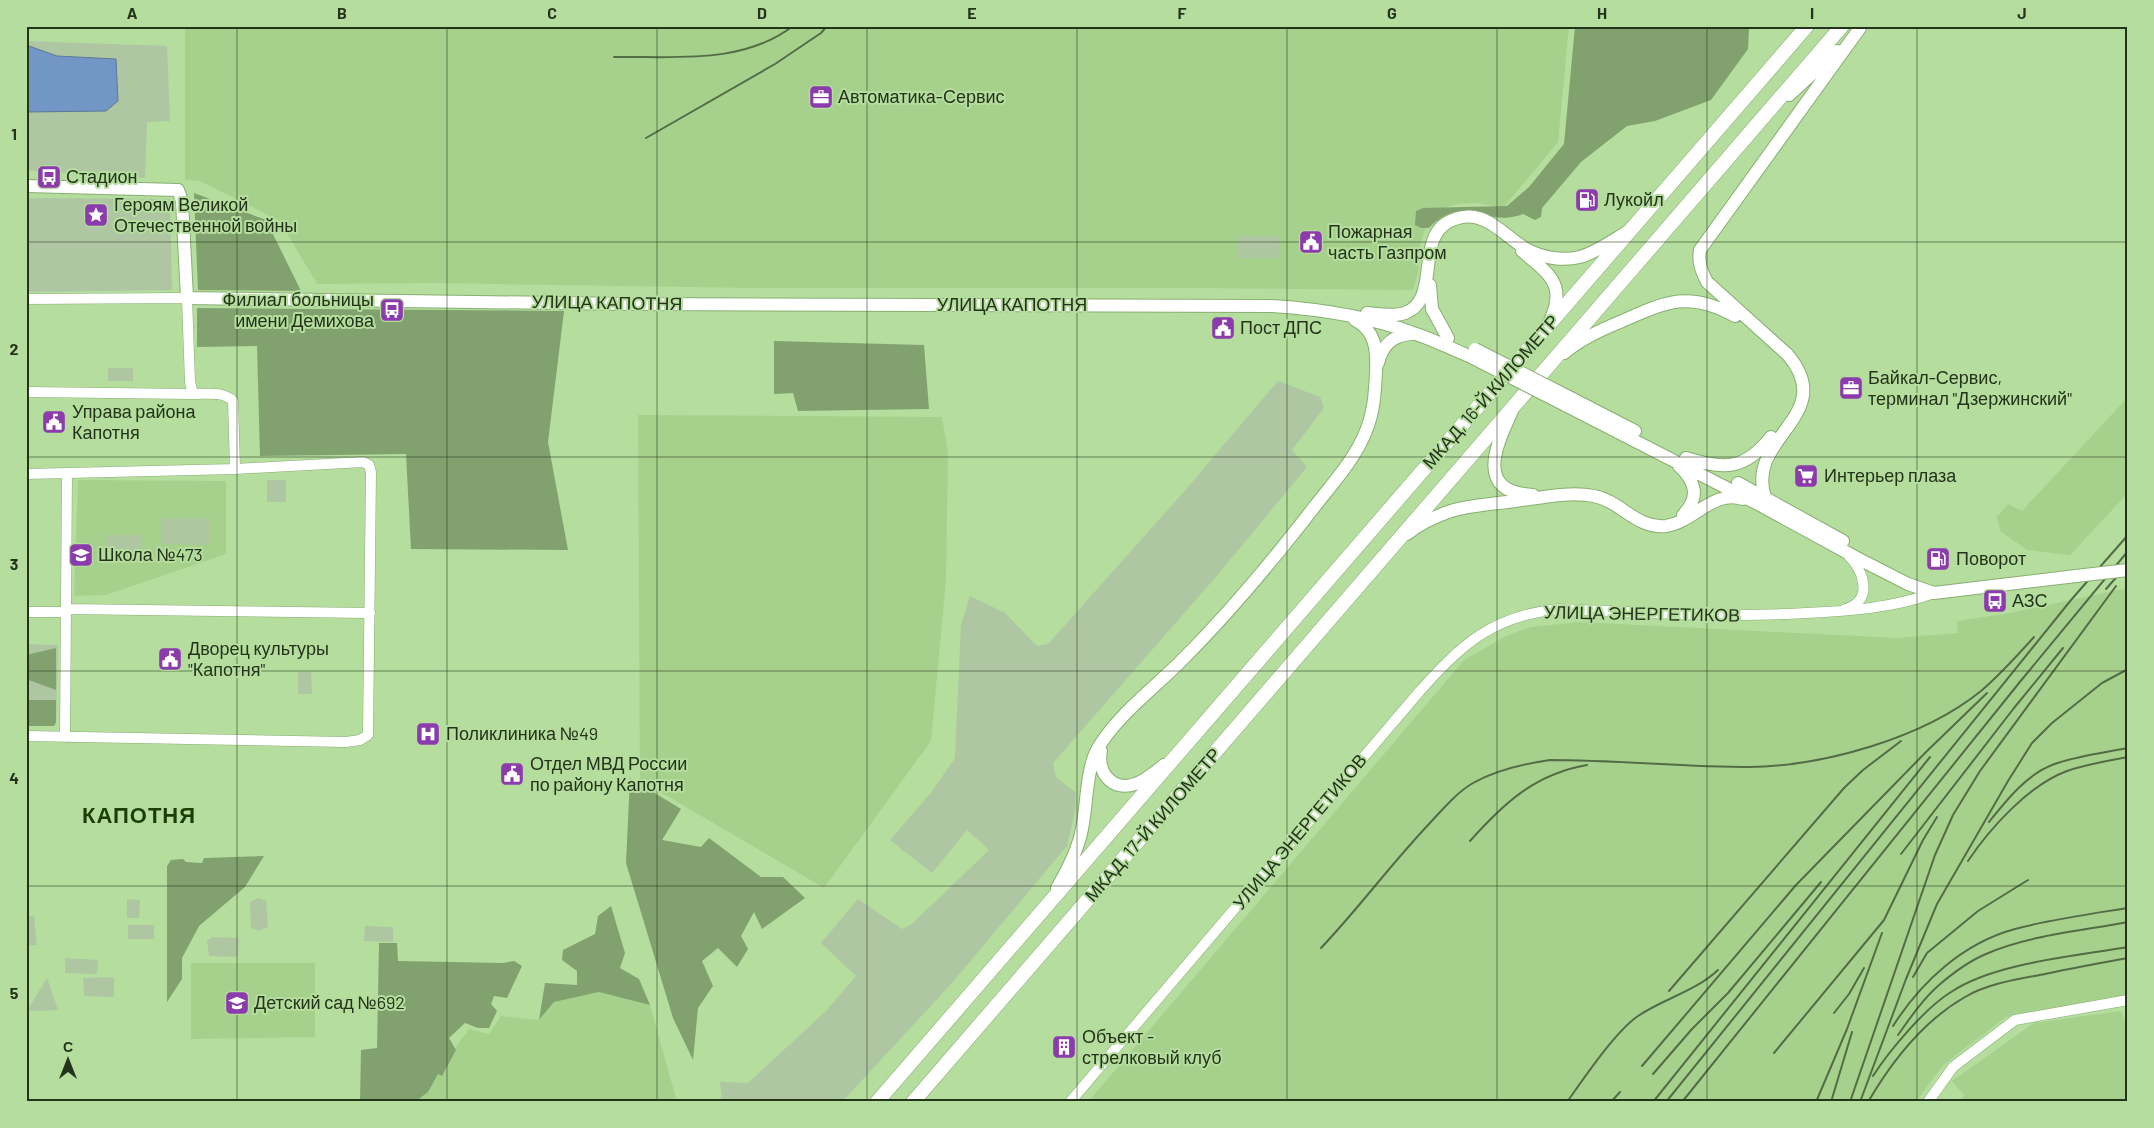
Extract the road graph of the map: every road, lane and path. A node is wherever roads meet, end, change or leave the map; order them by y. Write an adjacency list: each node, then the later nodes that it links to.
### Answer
1 (1807, 26): 6 (highway, МКАД, 16-Й КИЛОМЕТР)
2 (1842, 26): 4 (highway, МКАД, 16-Й КИЛОМЕТР)
3 (1861, 27): 4 (main road); 27 (main road)
4 (1754, 128): 16 (highway, МКАД, 16-Й КИЛОМЕТР)
5 (26, 186): 7 (main road)
6 (1631, 229): 10 (main road); 12 (highway, МКАД, 16-Й КИЛОМЕТР)
7 (187, 298): 8 (street); 9 (main road, УЛИЦА КАПОТНЯ); 19 (street)
8 (26, 299)
9 (1288, 307): 10 (main road); 11 (main road)
10 (1381, 315): 14 (main road)
11 (1349, 316): 13 (main road); 17 (main road)
12 (1548, 326): 14 (main road); 39 (highway, МКАД, 16-Й КИЛОМЕТР)
13 (1417, 334): 15 (main road); 17 (main road)
14 (1448, 338): 15 (main road)
15 (1472, 353): 20 (main road, bridge)
16 (1550, 364): 21 (highway, МКАД, 16-Й КИЛОМЕТР); 22 (main road)
17 (1376, 368): 38 (main road)
18 (26, 392): 19 (street)
19 (193, 394): 24 (street)
20 (1568, 402): 22 (main road); 23 (main road)
21 (1516, 403): 23 (main road); 28 (highway, МКАД, 16-Й КИЛОМЕТР)
22 (1686, 458): 27 (main road)
23 (1671, 459): 27 (main road)
24 (235, 469): 26 (street); 35 (street)
25 (26, 474): 26 (street)
26 (67, 474): 32 (street)
27 (1763, 501): 28 (main road); 29 (main road); 31 (main road)
28 (1392, 547): 43 (highway, МКАД, 17-Й КИЛОМЕТР)
29 (1844, 551): 31 (main road); 34 (street)
30 (2128, 570): 31 (main road, УЛИЦА ЭНЕРГЕТИКОВ, bridge)
31 (1934, 594): 34 (street, УЛИЦА ЭНЕРГЕТИКОВ)
32 (66, 611): 33 (street); 35 (street); 37 (street)
33 (26, 612)
34 (1834, 612): 44 (street, УЛИЦА ЭНЕРГЕТИКОВ)
35 (370, 614): 37 (street)
36 (26, 736): 37 (street)
37 (65, 737)
38 (1104, 740): 39 (main road); 40 (main road)
39 (1175, 758): 40 (highway, МКАД, 17-Й КИЛОМЕТР)
40 (1044, 909): 42 (highway, МКАД, 17-Й КИЛОМЕТР)
41 (2127, 1001): 45 (street)
42 (878, 1102)
43 (913, 1102)
44 (1070, 1102)
45 (1928, 1102)

